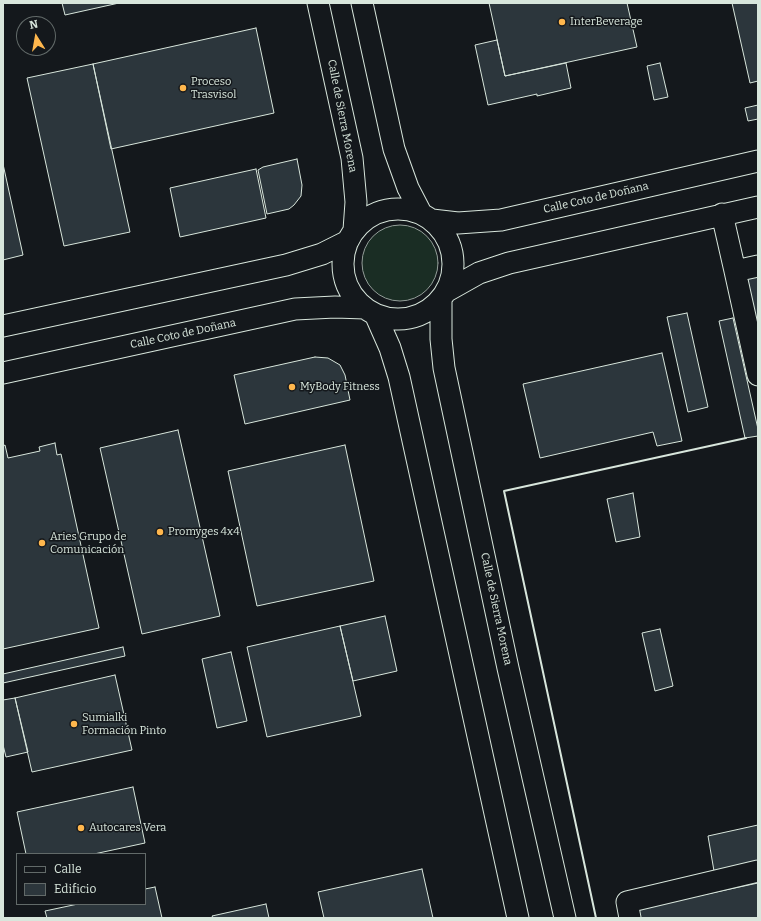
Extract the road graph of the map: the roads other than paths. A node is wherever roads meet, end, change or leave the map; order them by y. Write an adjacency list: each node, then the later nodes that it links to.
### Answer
1 (318, 3): 7 (street, Calle de Sierra Morena)
2 (362, 3): 6 (street)
3 (758, 161): 6 (street, Calle Coto de Doñana)
4 (758, 207): 5 (street)
5 (722, 214): 9 (street); 10 (street)
6 (426, 216): 7 (street); 10 (street)
7 (351, 235): 11 (street); 12 (street)
8 (758, 266): 9 (street)
9 (735, 271): 14 (street)
10 (444, 295): 11 (street); 17 (street, Calle de Sierra Morena)
11 (370, 311): 13 (street, Calle Coto de Doñana); 16 (street)
12 (3, 326)
13 (3, 373)
14 (758, 375)
15 (758, 872): 18 (street)
16 (518, 918)
17 (565, 918)
18 (630, 918)

